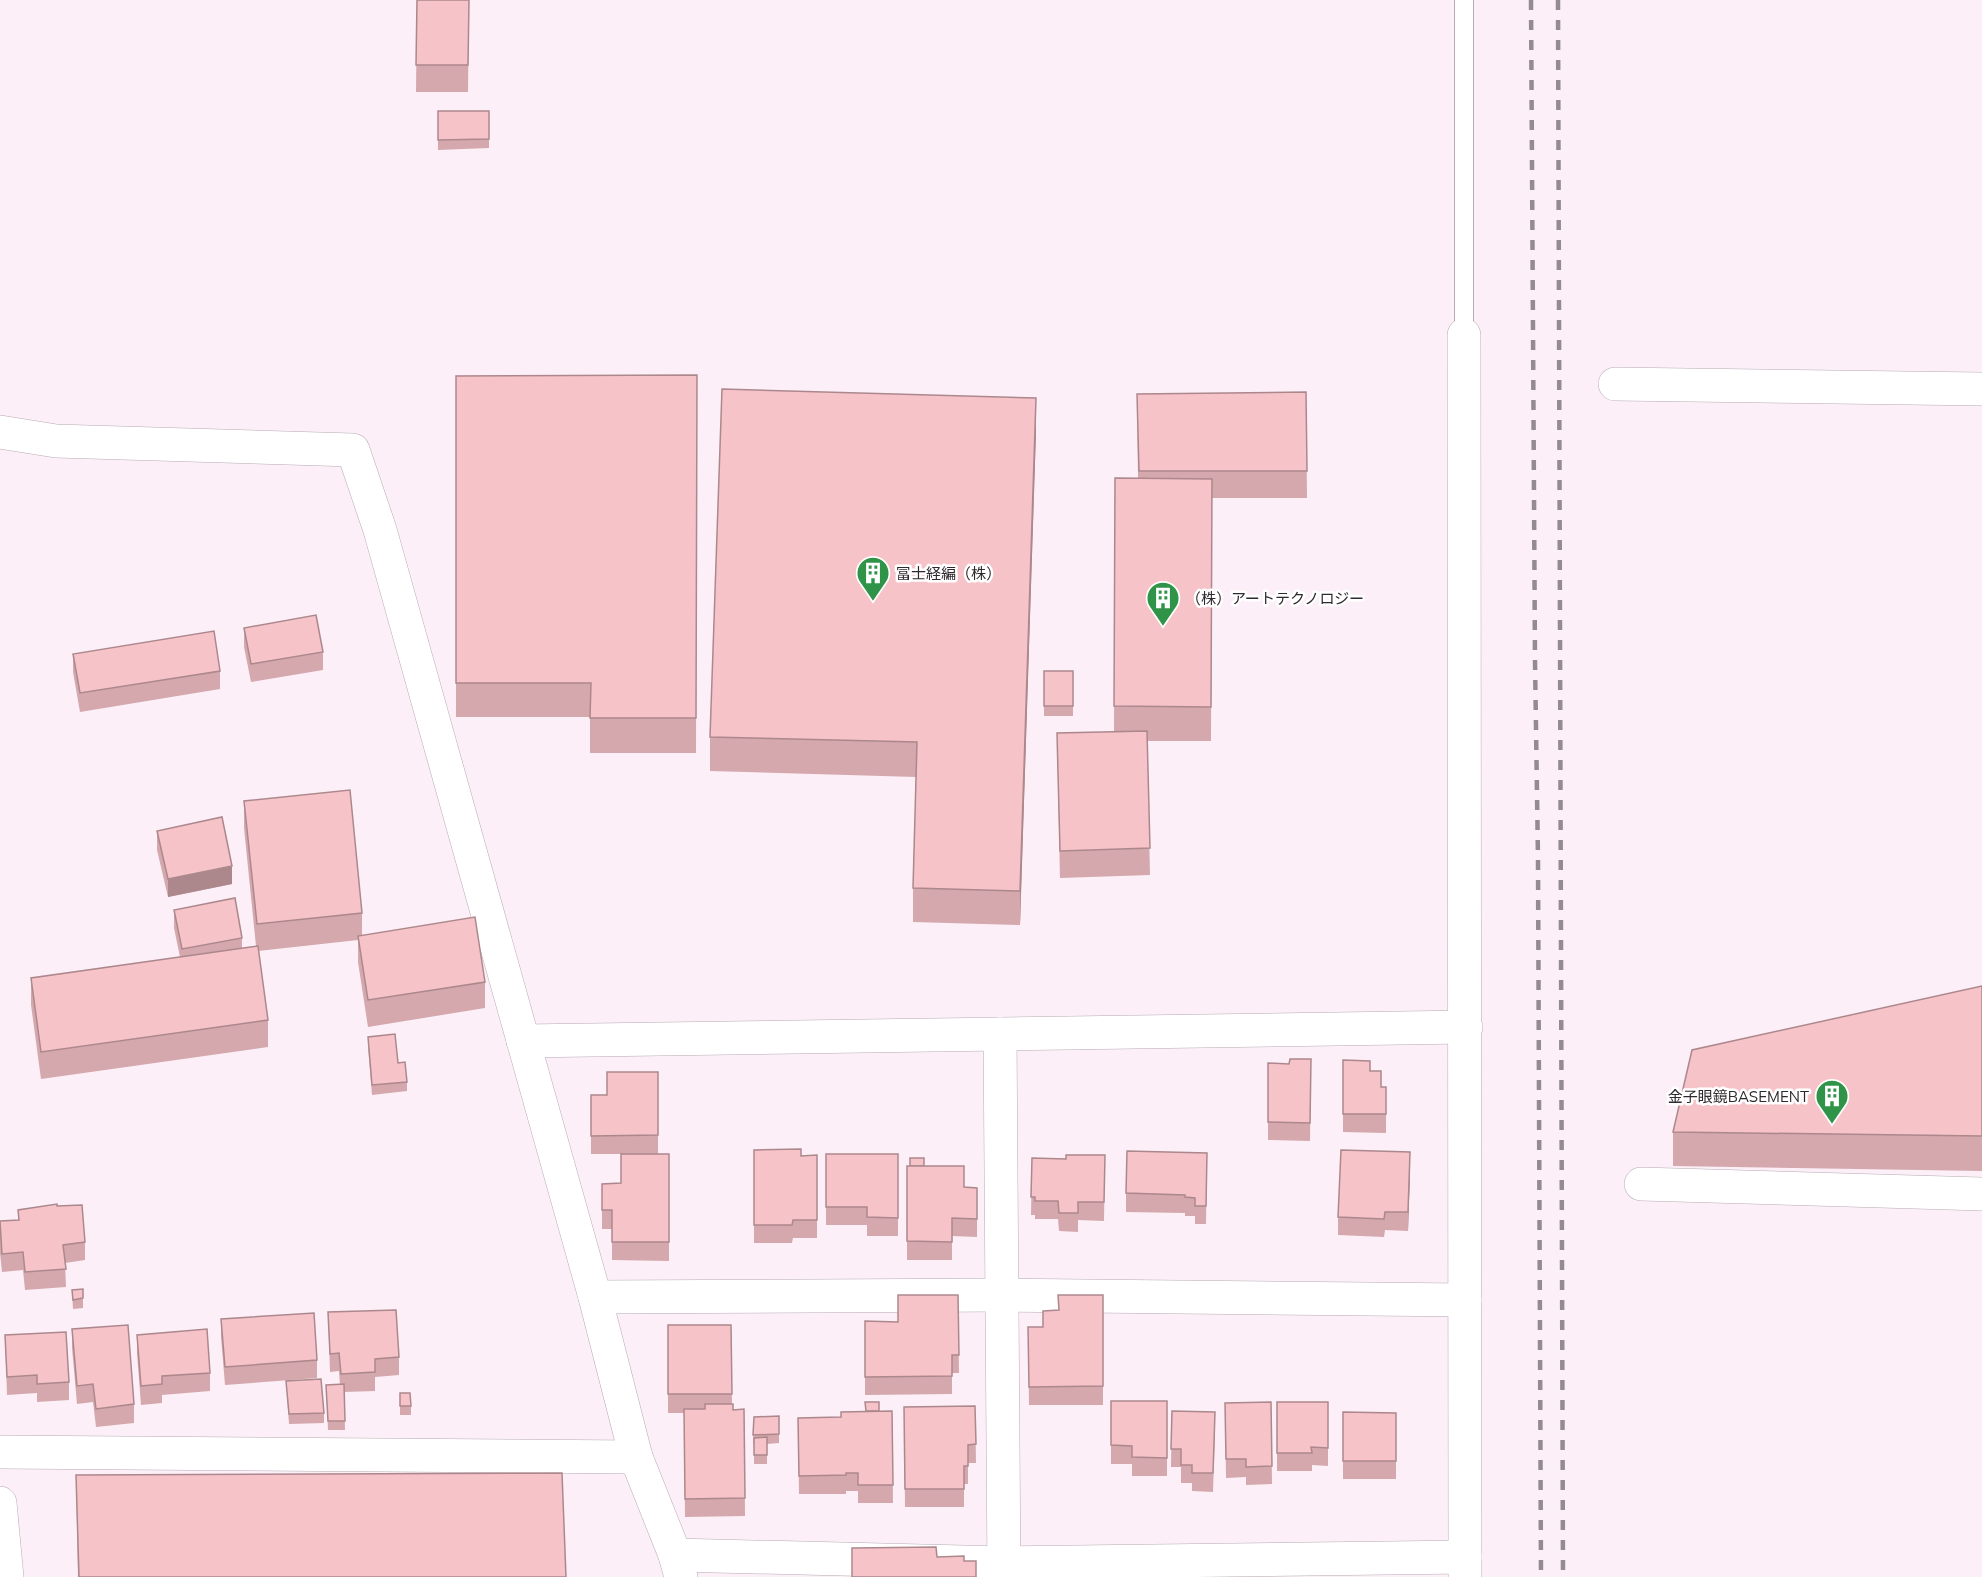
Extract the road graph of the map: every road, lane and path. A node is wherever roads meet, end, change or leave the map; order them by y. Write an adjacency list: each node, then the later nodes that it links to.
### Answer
1 (1464, 0): 2 (lane)
2 (1464, 335): 6 (street)
3 (1615, 384): 4 (street)
4 (1982, 389)
5 (0, 432): 8 (street)
6 (1466, 1027): 7 (street); 13 (street)
7 (1000, 1034): 8 (street); 11 (street)
8 (523, 1041): 12 (street)
9 (1641, 1184): 10 (street)
10 (1982, 1194)
11 (1003, 1295): 12 (street); 13 (street); 19 (street)
12 (595, 1297): 15 (street)
13 (1465, 1300): 18 (street)
14 (0, 1452): 15 (street)
15 (636, 1457): 17 (street)
16 (0, 1503): 20 (street)
17 (678, 1566): 19 (street)
18 (1465, 1567): 19 (street)
19 (1004, 1570)
20 (7, 1577)

